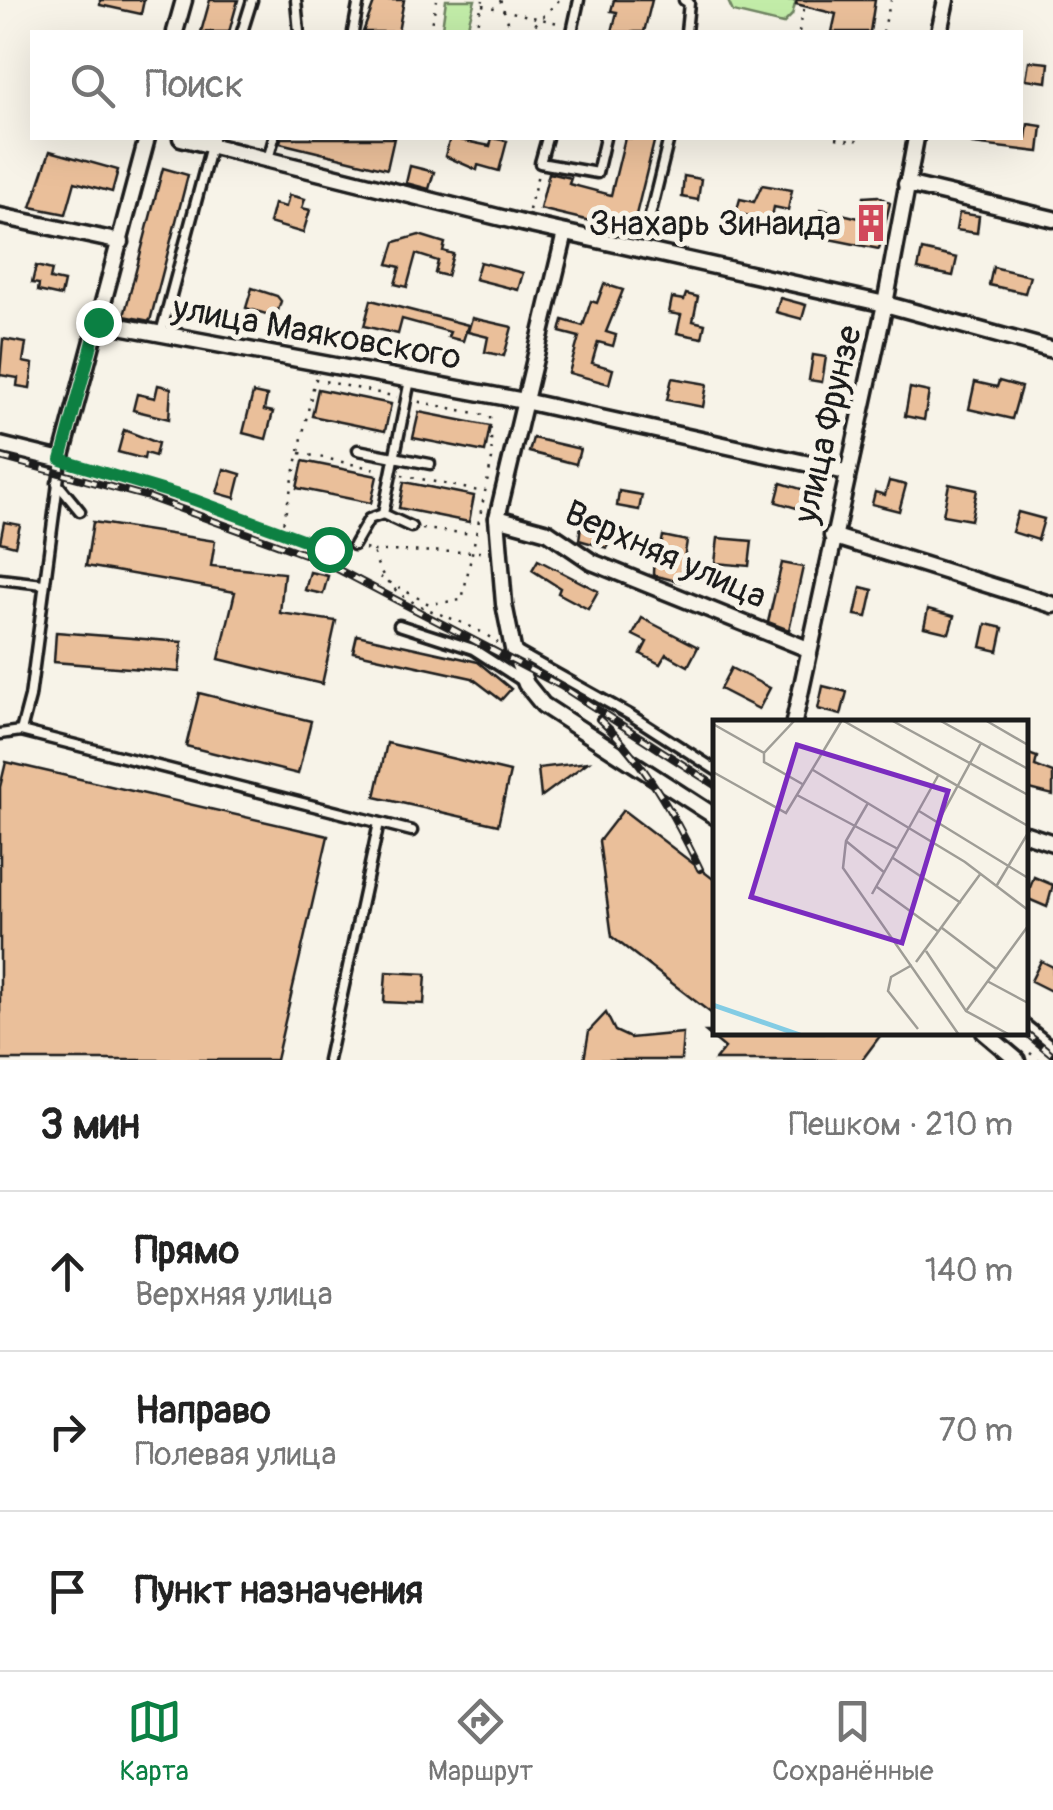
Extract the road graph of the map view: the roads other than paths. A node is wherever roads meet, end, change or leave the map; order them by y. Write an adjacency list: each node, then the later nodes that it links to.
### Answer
1 (184, 0): 9 (street)
2 (252, 0): 10 (lane)
3 (296, 0): 11 (lane)
4 (359, 0): 12 (lane)
5 (579, 0): 13 (lane)
6 (703, 0): 8 (lane)
7 (946, 0): 15 (street)
8 (687, 2): 14 (lane)
9 (176, 30)
10 (243, 30)
11 (298, 30)
12 (353, 30)
13 (572, 30)
14 (686, 30)
15 (939, 30)
16 (146, 140): 29 (street)
17 (273, 140): 23 (lane)
18 (546, 140): 19 (lane)
19 (605, 140)
20 (669, 140): 27 (lane)
21 (916, 140): 24 (street, улица Фрунзе)
22 (212, 141): 23 (street); 32 (lane)
23 (268, 159): 28 (street)
24 (906, 184): 25 (street); 30 (street, улица Фрунзе)
25 (1052, 214)
26 (0, 216): 29 (street)
27 (648, 224)
28 (565, 233): 30 (street); 35 (street)
29 (120, 242): 31 (street)
30 (885, 304): 33 (street); 41 (street, улица Фрунзе)
31 (98, 322): 32 (street, улица Маяковского); 39 (street)
32 (161, 334): 34 (street, улица Маяковского)
33 (1053, 350)
34 (410, 380): 35 (street, улица Маяковского); 38 (lane)
35 (524, 400): 41 (street, улица Маяковского); 45 (street)
36 (0, 445): 39 (street)
37 (358, 450): 38 (lane)
38 (395, 456): 40 (lane); 44 (lane)
39 (61, 460): 42 (lane)
40 (430, 464)
41 (846, 472): 47 (street, улица Фрунзе)
42 (56, 483): 43 (lane); 50 (lane)
43 (80, 511)
44 (384, 514): 46 (lane); 48 (lane)
45 (498, 518): 53 (street); 54 (street, Верхняя улица)
46 (412, 527)
47 (832, 536): 51 (street); 54 (street, улица Фрунзе)
48 (354, 546)
49 (0, 579): 50 (lane)
50 (43, 584): 57 (lane)
51 (1053, 604)
52 (399, 625): 55 (lane)
53 (513, 649): 55 (street); 59 (lane)
54 (808, 649): 56 (street, улица Фрунзе)
55 (526, 684): 60 (street)
56 (794, 720)
57 (21, 731): 58 (lane); 61 (lane)
58 (0, 734)
59 (713, 768)
60 (713, 815)
61 (379, 823): 62 (lane); 68 (lane)
62 (412, 831)
63 (1028, 835): 64 (street)
64 (1053, 844)
65 (1028, 1027): 67 (lane)
66 (988, 1035): 69 (street)
67 (1053, 1047)
68 (328, 1060)
69 (1017, 1060)

